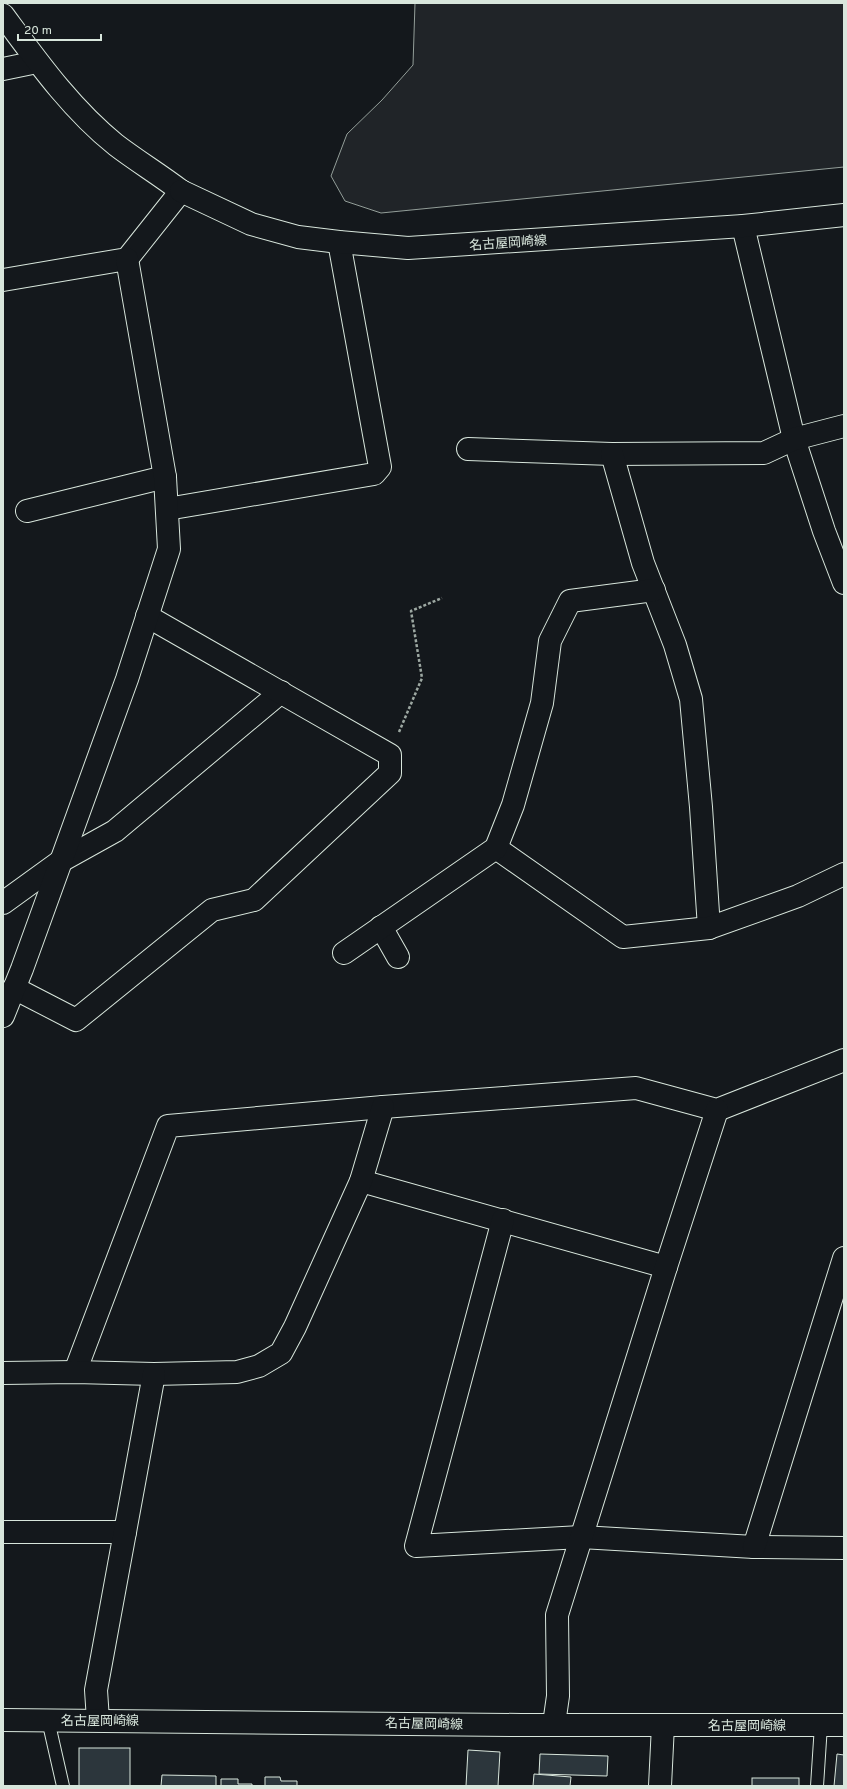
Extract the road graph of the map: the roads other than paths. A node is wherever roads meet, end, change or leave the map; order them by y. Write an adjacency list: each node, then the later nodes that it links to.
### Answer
1 (3, 15): 2 (street, 名古屋岡崎線)
2 (37, 62): 3 (street); 4 (street, 名古屋岡崎線)
3 (3, 69)
4 (181, 191): 7 (street, 名古屋岡崎線); 8 (street)
5 (844, 215): 6 (street, 名古屋岡崎線)
6 (743, 226): 7 (street, 名古屋岡崎線); 11 (street)
7 (339, 242): 15 (street)
8 (127, 259): 9 (street); 14 (street)
9 (3, 280)
10 (844, 426): 11 (street)
11 (794, 439): 13 (street); 17 (street)
12 (468, 449): 13 (street)
13 (612, 454): 18 (street)
14 (166, 477): 15 (street); 16 (street)
15 (167, 509): 19 (street)
16 (27, 511)
17 (844, 583)
18 (654, 590): 21 (street); 26 (street)
19 (147, 616): 20 (street); 22 (street)
20 (281, 692): 22 (street); 29 (street)
21 (496, 848): 25 (street); 26 (street)
22 (61, 861): 24 (street); 29 (street)
23 (844, 874): 26 (street)
24 (3, 904)
25 (381, 927): 27 (street); 28 (street)
26 (709, 928)
27 (344, 953)
28 (398, 957)
29 (14, 988): 30 (street)
30 (3, 1016)
31 (844, 1060): 33 (street)
32 (383, 1107): 33 (street); 34 (street); 38 (street)
33 (717, 1110): 37 (street)
34 (361, 1180): 35 (street); 40 (street)
35 (503, 1220): 37 (street); 43 (street)
36 (844, 1258): 44 (street)
37 (666, 1267): 43 (street)
38 (75, 1372): 39 (street); 40 (street)
39 (3, 1373)
40 (154, 1374): 42 (street)
41 (3, 1532): 42 (street)
42 (125, 1532): 48 (street)
43 (581, 1537): 44 (street); 49 (street)
44 (754, 1547): 45 (street)
45 (844, 1548)
46 (3, 1720): 47 (street, 名古屋岡崎線)
47 (48, 1720): 48 (street, 名古屋岡崎線); 53 (lane)
48 (98, 1720): 49 (street, 名古屋岡崎線)
49 (554, 1724): 50 (street, 名古屋岡崎線)
50 (663, 1725): 51 (street, 名古屋岡崎線); 54 (street)
51 (821, 1725): 52 (street, 名古屋岡崎線); 55 (lane)
52 (844, 1725)
53 (63, 1786)
54 (660, 1786)
55 (817, 1786)

